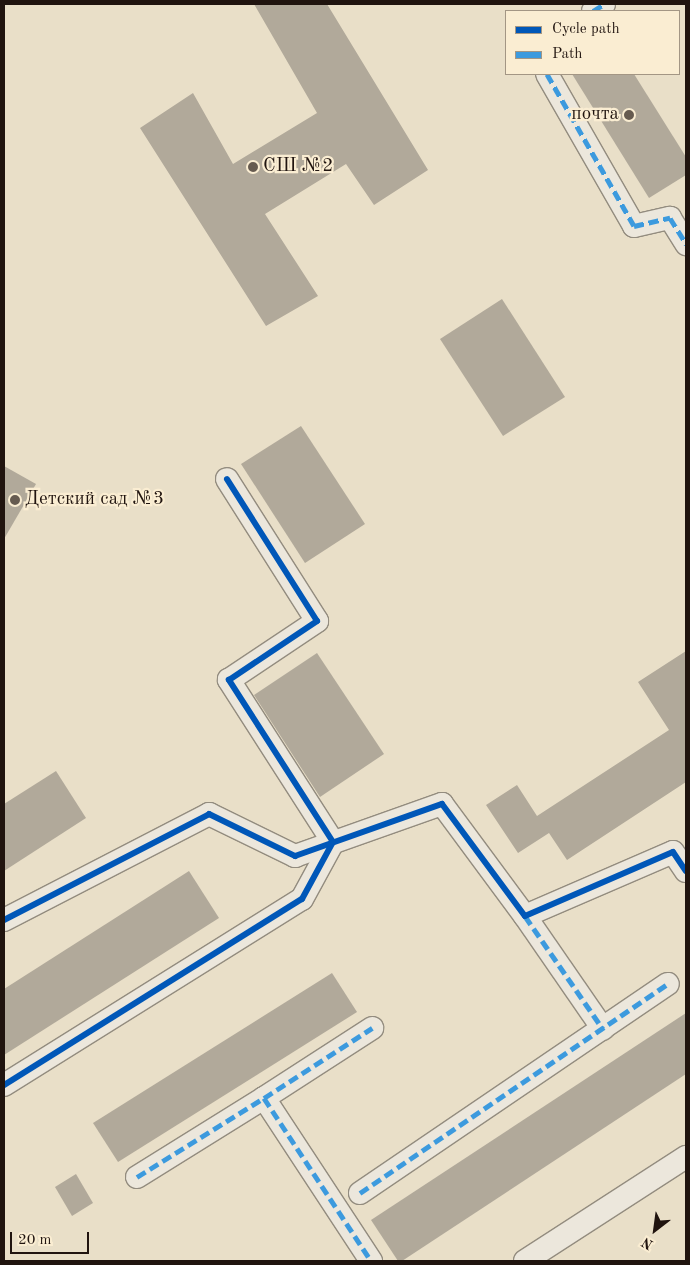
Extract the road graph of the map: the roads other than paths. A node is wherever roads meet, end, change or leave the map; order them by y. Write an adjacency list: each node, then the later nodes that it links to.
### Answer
1 (548, 75): 2 (street)
2 (686, 244)
3 (227, 479): 4 (street)
4 (333, 842): 6 (street); 7 (street); 11 (street)
5 (686, 871): 6 (street)
6 (525, 916): 10 (street)
7 (4, 920)
8 (668, 984): 10 (street)
9 (372, 1028): 12 (street)
10 (602, 1029): 15 (street)
11 (4, 1085)
12 (264, 1098): 14 (street); 16 (street)
13 (686, 1157): 17 (street)
14 (137, 1177)
15 (360, 1193)
16 (370, 1261)
17 (525, 1261)

